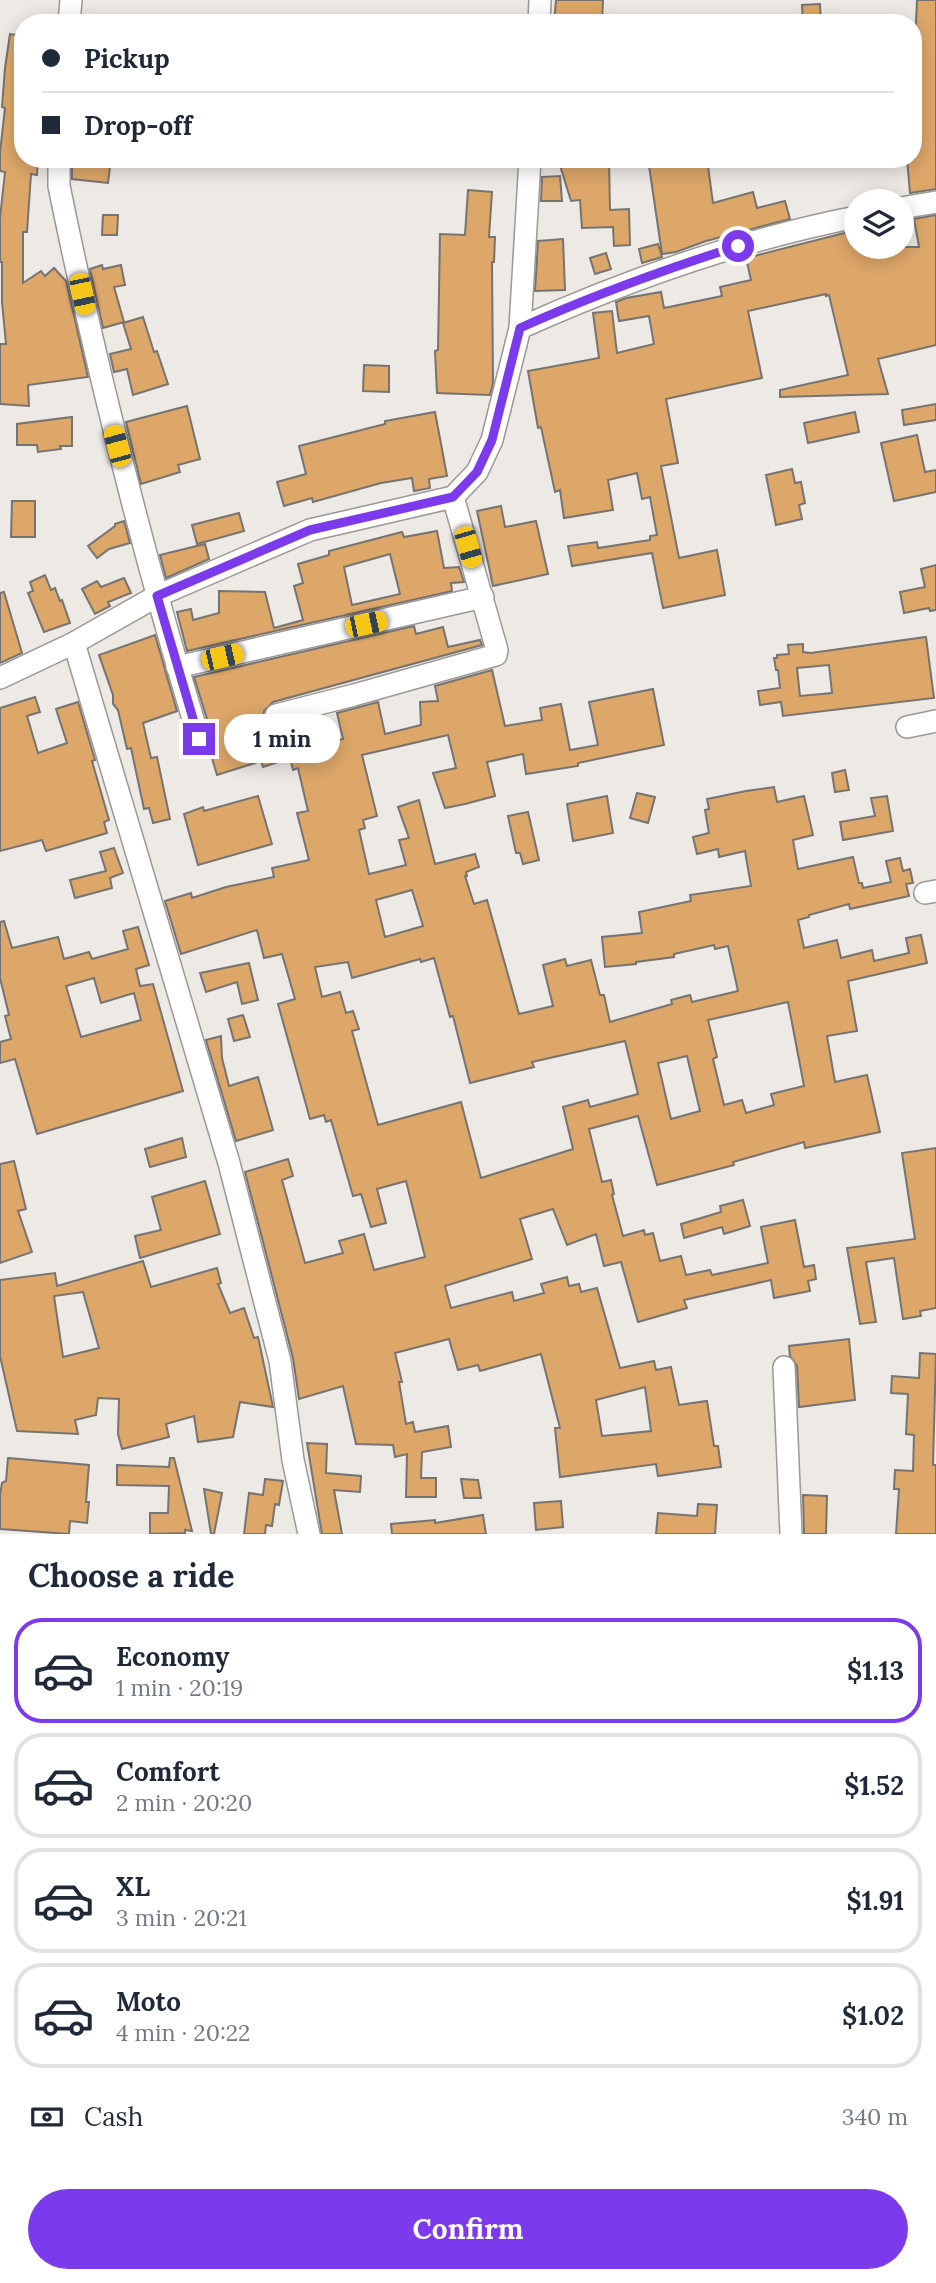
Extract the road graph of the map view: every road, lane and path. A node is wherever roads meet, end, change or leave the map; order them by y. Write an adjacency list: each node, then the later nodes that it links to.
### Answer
1 (60, 168): 8 (street)
2 (529, 168): 6 (street)
3 (936, 202): 4 (street)
4 (914, 206)
5 (844, 219): 6 (street)
6 (520, 328): 7 (street)
7 (453, 497): 8 (street); 9 (street)
8 (157, 596): 10 (street); 11 (street)
9 (483, 597): 11 (street); 13 (street)
10 (74, 643): 12 (street); 18 (street)
11 (177, 667): 16 (street)
12 (0, 678)
13 (276, 715)
14 (936, 722): 15 (street)
15 (906, 727)
16 (199, 739)
17 (785, 1367): 19 (street)
18 (309, 1534)
19 (791, 1534)

